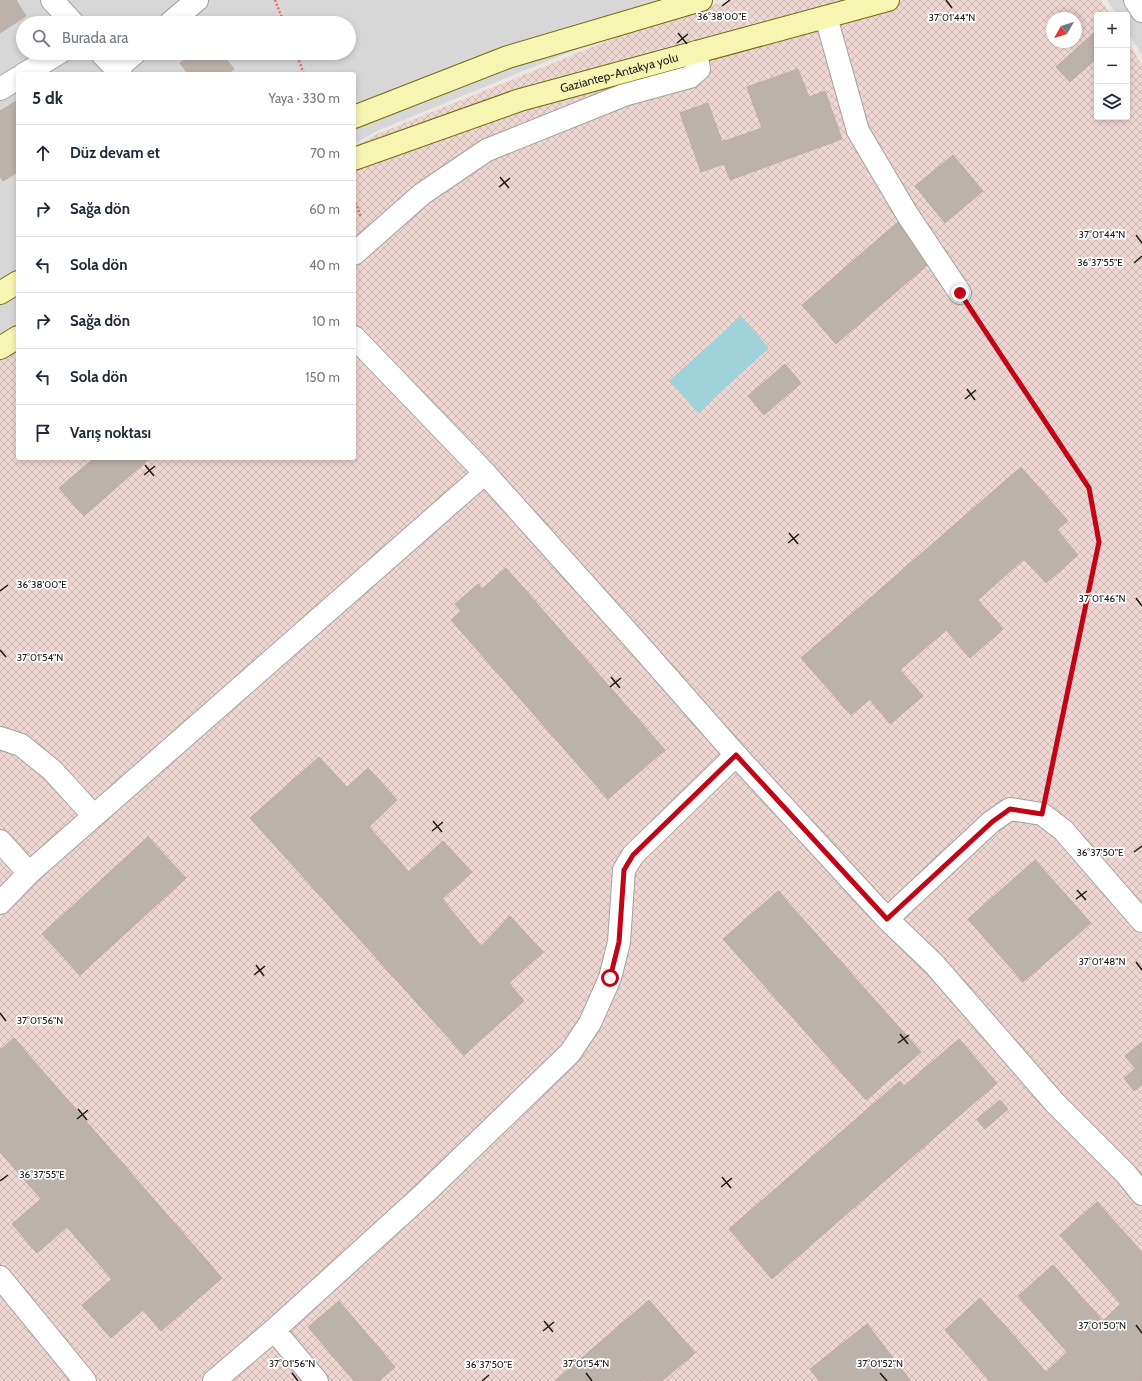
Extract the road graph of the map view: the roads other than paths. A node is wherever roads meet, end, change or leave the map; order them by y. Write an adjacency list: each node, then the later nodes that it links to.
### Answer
1 (52, 0): 7 (street)
2 (197, 0): 8 (street)
3 (701, 0): 18 (main road)
4 (888, 0): 9 (main road, Gaziantep-Antakya yolu)
5 (1135, 0): 6 (street)
6 (1142, 11)
7 (67, 16)
8 (178, 16)
9 (826, 17): 10 (main road, Gaziantep-Antakya yolu); 23 (street)
10 (696, 52): 19 (main road, Gaziantep-Antakya yolu); 20 (street)
11 (47, 60): 15 (street)
12 (108, 60): 14 (street)
13 (128, 60): 14 (street)
14 (118, 71)
15 (27, 72)
16 (16, 79): 17 (street)
17 (0, 89)
18 (356, 116)
19 (356, 158)
20 (356, 252)
21 (16, 283): 22 (main road)
22 (0, 293)
23 (960, 293)
24 (16, 338): 26 (main road)
25 (356, 339): 27 (street)
26 (0, 348)
27 (484, 473): 29 (street); 30 (street)
28 (0, 738): 30 (street)
29 (736, 755): 34 (street); 38 (street)
30 (94, 816): 32 (street)
31 (0, 841): 32 (street)
32 (29, 873): 33 (street)
33 (0, 903)
34 (887, 919): 35 (street); 36 (street)
35 (1142, 921)
36 (1142, 1194)
37 (0, 1277): 39 (street)
38 (274, 1330): 40 (street); 41 (street)
39 (85, 1381)
40 (214, 1381)
41 (317, 1381)

